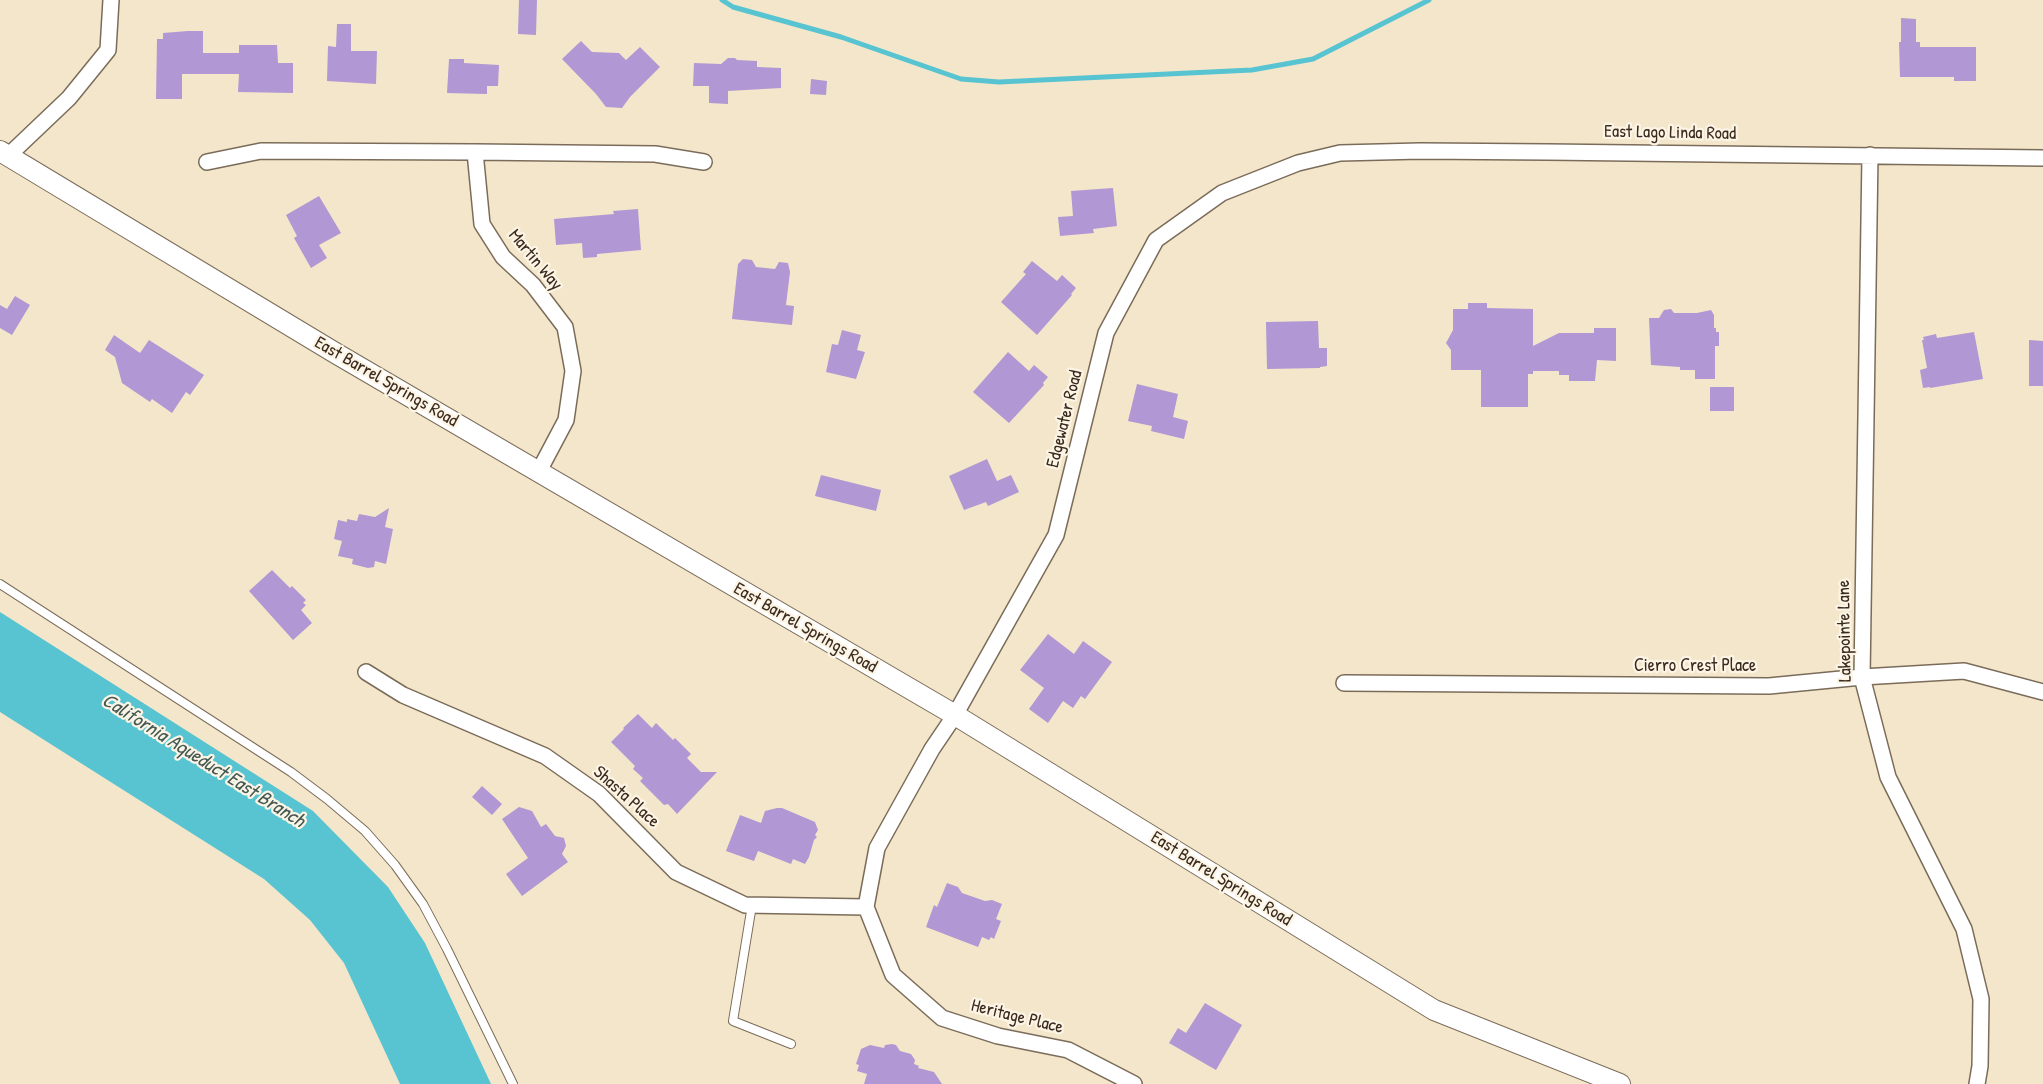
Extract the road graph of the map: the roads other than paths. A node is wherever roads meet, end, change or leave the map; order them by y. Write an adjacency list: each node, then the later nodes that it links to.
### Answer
1 (111, 0): 3 (street)
2 (475, 152): 6 (street); 7 (street); 9 (street, Martin Way)
3 (4, 154): 9 (street, East Barrel Springs Road)
4 (1870, 155): 5 (street, East Lago Linda Road); 8 (street, East Lago Linda Road); 12 (street, Lakepointe Lane)
5 (2043, 158)
6 (207, 162)
7 (704, 162)
8 (1298, 163): 15 (street, Edgewater Road)
9 (539, 471): 15 (street, East Barrel Springs Road)
10 (0, 584): 19 (lane)
11 (366, 672): 16 (street, Shasta Place)
12 (1862, 677): 13 (street, Cierro Crest Place); 14 (street, Cierro Crest Place); 22 (street, Lakepointe Lane)
13 (1344, 683)
14 (2043, 692)
15 (955, 716): 17 (street, Edgewater Road); 21 (street, East Barrel Springs Road)
16 (752, 905): 17 (street, Shasta Place); 18 (lane)
17 (866, 907): 20 (street, Heritage Place)
18 (791, 1044)
19 (513, 1084)
20 (1134, 1084)
21 (1620, 1084)
22 (1977, 1084)

